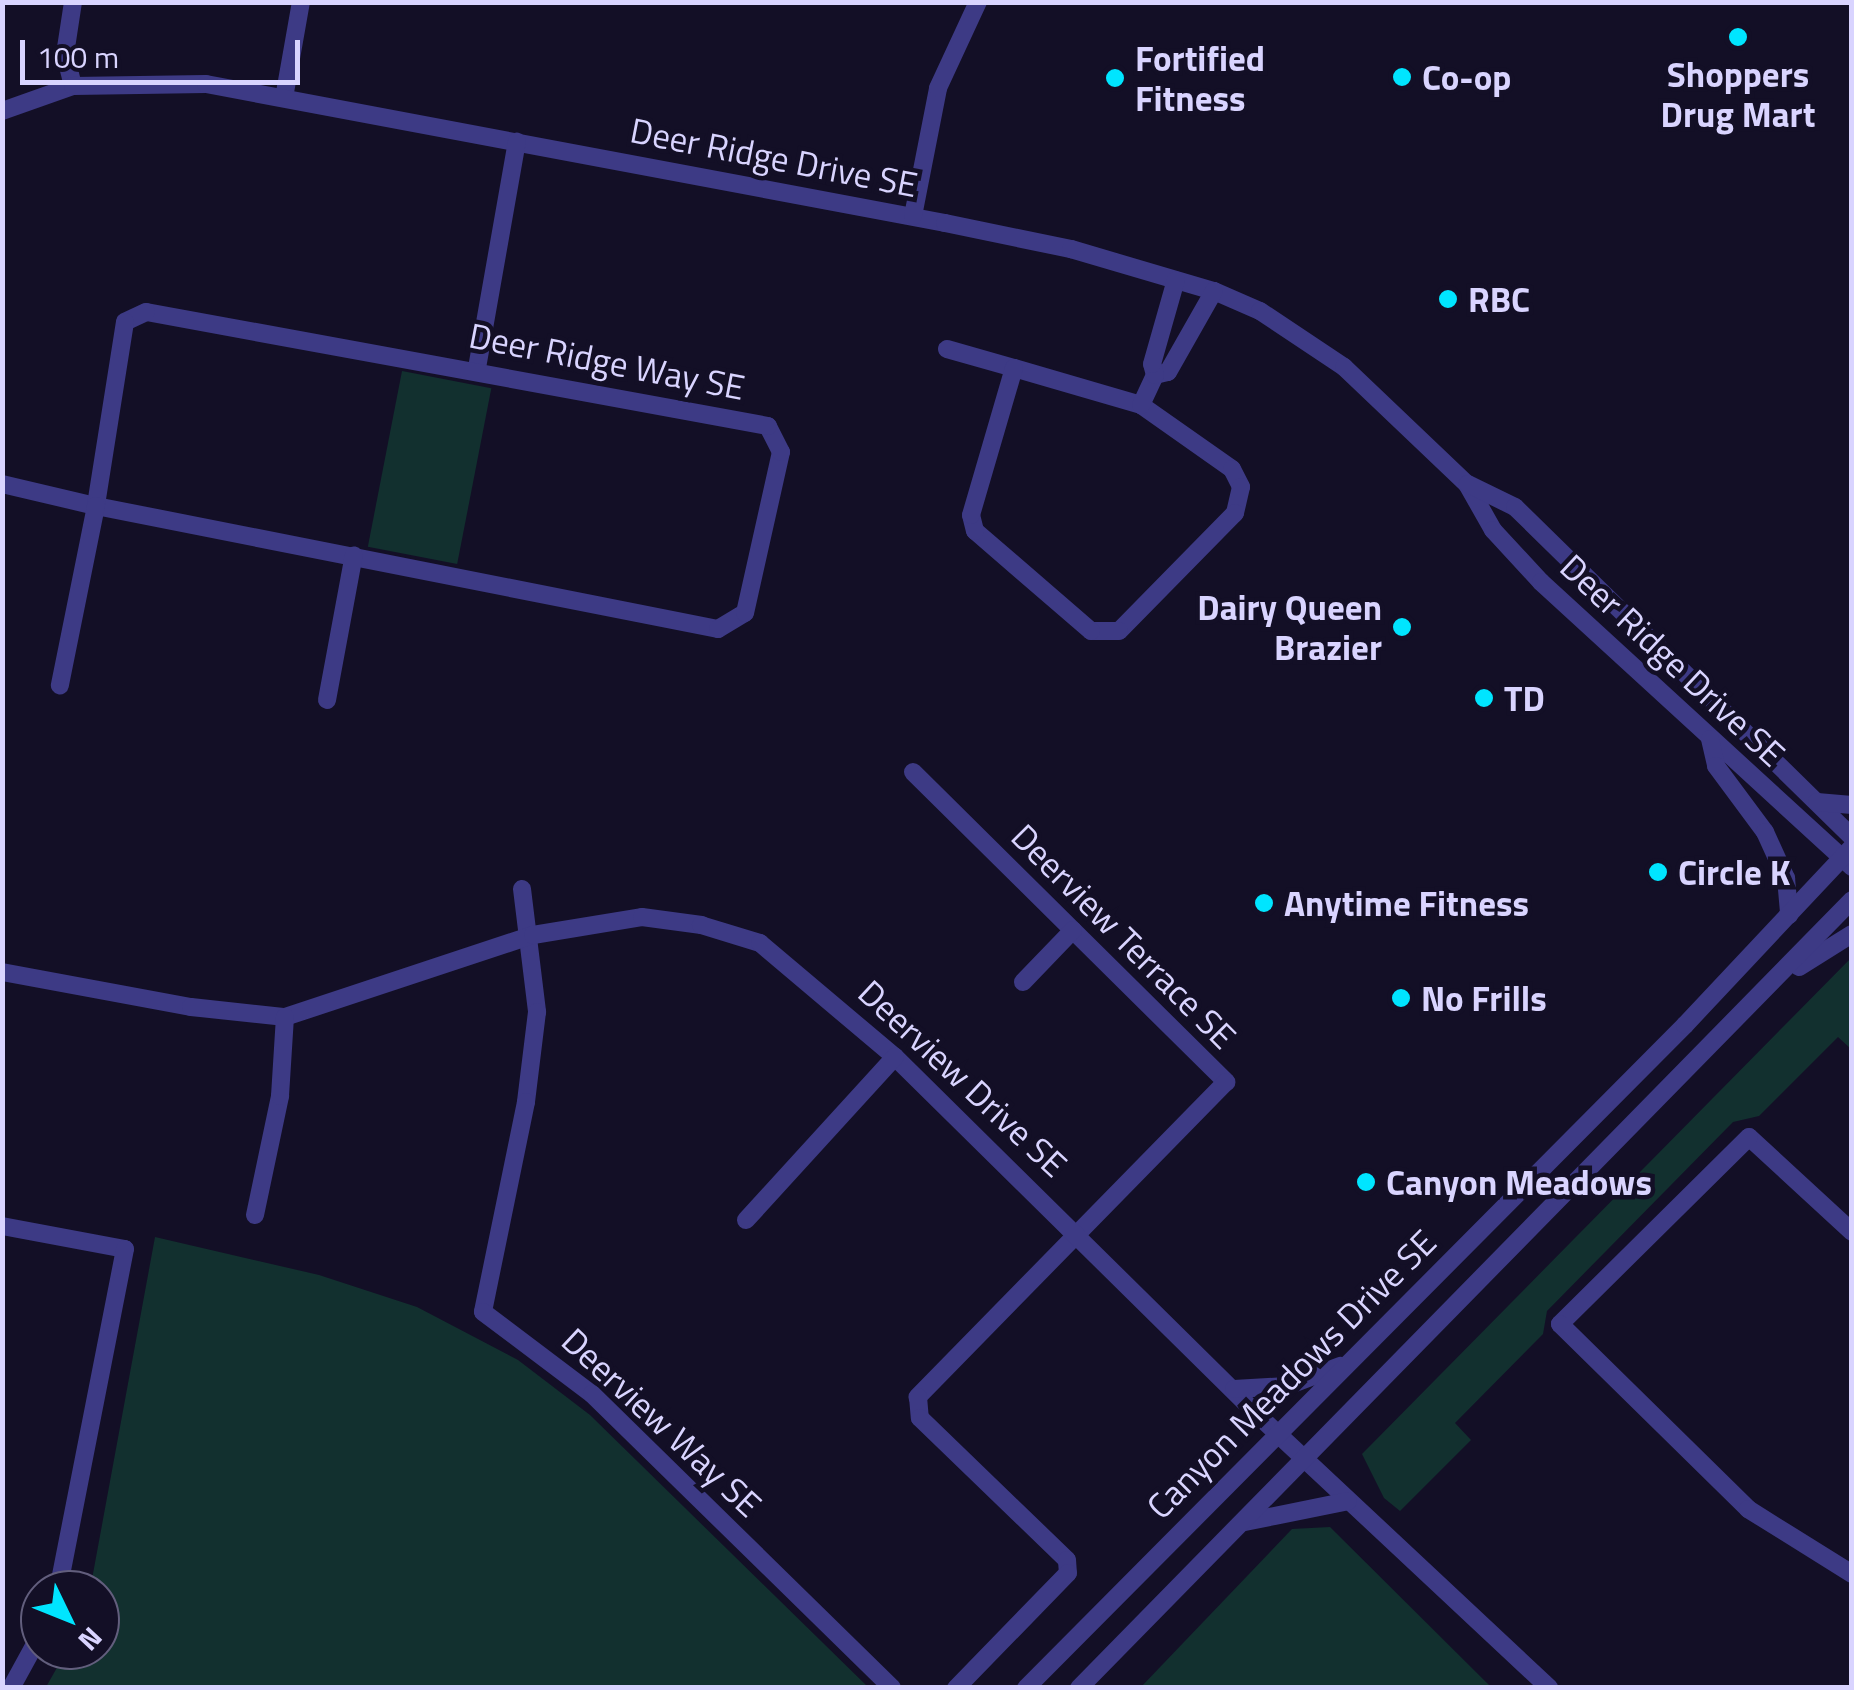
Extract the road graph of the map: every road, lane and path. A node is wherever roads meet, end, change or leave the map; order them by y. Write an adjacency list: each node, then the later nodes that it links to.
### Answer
1 (73, 2): 4 (street)
2 (301, 2): 5 (street)
3 (978, 2): 8 (street)
4 (73, 86): 5 (street, Deer Ridge Drive SE); 6 (street, Deer Ridge Drive SE)
5 (284, 98): 7 (street, Deer Ridge Drive SE)
6 (2, 111)
7 (517, 141): 8 (street, Deer Ridge Drive SE); 12 (street)
8 (914, 216): 9 (street, Deer Ridge Drive SE)
9 (1176, 280): 10 (street, Deer Ridge Drive SE); 14 (street)
10 (1214, 291): 14 (street); 17 (street, Deer Ridge Drive SE)
11 (947, 349): 13 (street)
12 (477, 368): 18 (street, Deer Ridge Way SE); 19 (street, Deer Ridge Way SE)
13 (1014, 368): 15 (street); 15 (street)
14 (1155, 375): 15 (street)
15 (1141, 405)
16 (2, 484): 18 (street, Deer Ridge Way SE)
17 (1468, 484): 22 (street, Deer Ridge Drive SE); 24 (street, Deer Ridge Drive SE)
18 (96, 506): 19 (street, Deer Ridge Way SE); 20 (street)
19 (354, 555): 21 (street)
20 (60, 685)
21 (327, 700)
22 (1710, 738): 27 (street, Deer Ridge Drive SE); 30 (street)
23 (913, 772): 31 (street, Deerview Terrace SE)
24 (1817, 802): 25 (street); 26 (street, Deer Ridge Drive SE)
25 (1852, 805)
26 (1852, 837)
27 (1847, 858): 30 (street, Canyon Meadows Drive SE)
28 (522, 889): 33 (street)
29 (1852, 900): 36 (street, Canyon Meadows Drive SE)
30 (1789, 915): 44 (street, Canyon Meadows Drive SE)
31 (1073, 930): 35 (street); 43 (street, Deerview Terrace SE)
32 (1852, 934): 36 (street)
33 (532, 935): 37 (street, Deerview Drive SE); 38 (street, Deerview Drive SE); 52 (street, Deerview Way SE)
34 (2, 972): 37 (street, Deerview Drive SE)
35 (1024, 982)
36 (1752, 1004): 47 (street, Canyon Meadows Drive SE)
37 (286, 1016): 39 (street)
38 (894, 1057): 40 (street); 43 (street, Deerview Drive SE)
39 (255, 1215)
40 (746, 1220)
41 (2, 1226): 50 (street)
42 (1852, 1232): 51 (street)
43 (1081, 1235): 45 (street, Deerview Drive SE); 53 (street)
44 (1347, 1363): 45 (street); 46 (street, Canyon Meadows Drive SE)
45 (1234, 1389): 46 (street, Deerview Drive SE)
46 (1278, 1434): 47 (street, Deerview Drive SE); 54 (street, Canyon Meadows Drive SE)
47 (1306, 1460): 48 (street, Deerview Drive SE); 49 (street, Canyon Meadows Drive SE)
48 (1348, 1501): 49 (street); 56 (street, Deerview Drive SE)
49 (1243, 1523): 55 (street, Canyon Meadows Drive SE)
50 (62, 1570)
51 (1852, 1574)
52 (892, 1688)
53 (956, 1688)
54 (1026, 1688)
55 (1079, 1688)
56 (1549, 1688)

